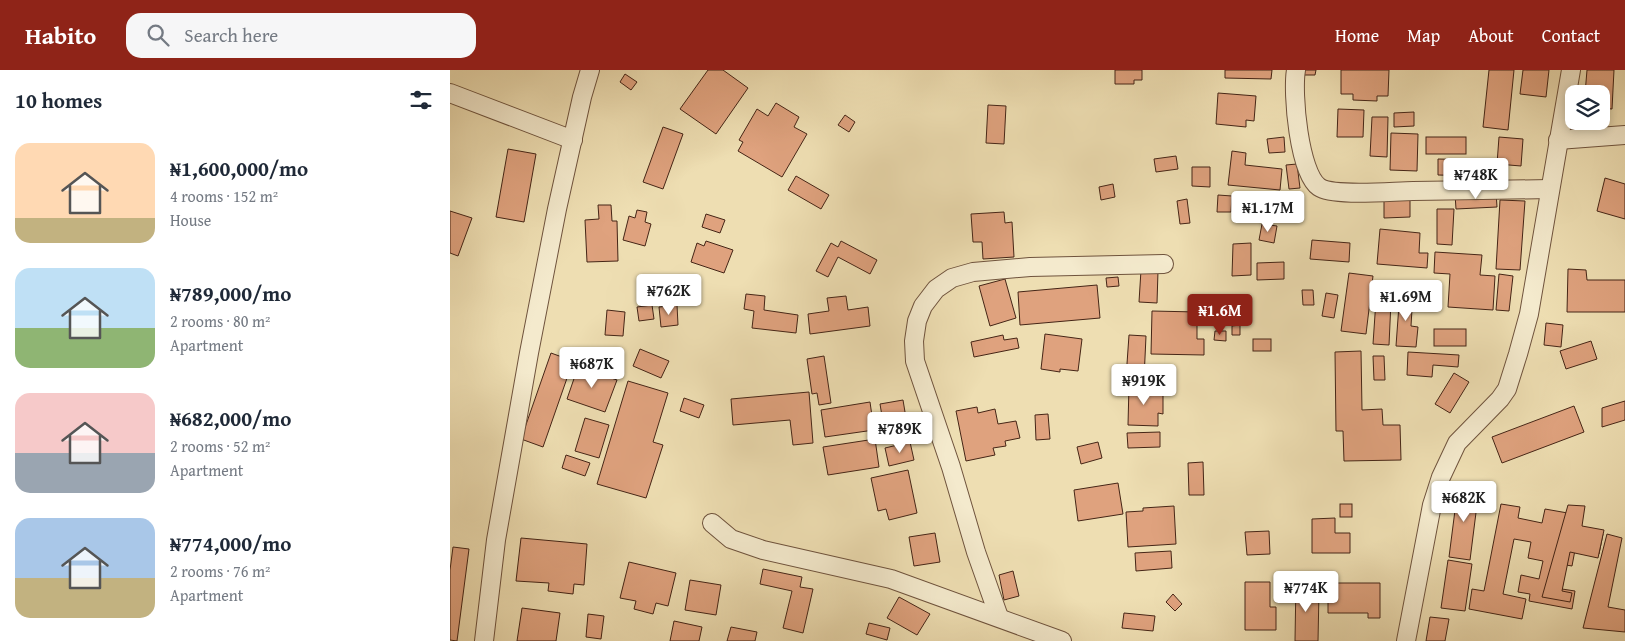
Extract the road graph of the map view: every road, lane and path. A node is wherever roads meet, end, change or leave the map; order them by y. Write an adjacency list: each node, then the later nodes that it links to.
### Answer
1 (590, 70): 6 (street)
2 (1296, 70): 8 (street)
3 (1572, 70): 7 (street)
4 (450, 93): 6 (street)
5 (1625, 135): 7 (street)
6 (573, 140): 12 (street)
7 (1558, 140): 8 (street)
8 (1550, 189): 14 (street)
9 (1164, 264): 11 (street)
10 (712, 523): 11 (street)
11 (999, 617): 13 (street)
12 (484, 641)
13 (1062, 641)
14 (1406, 641)

